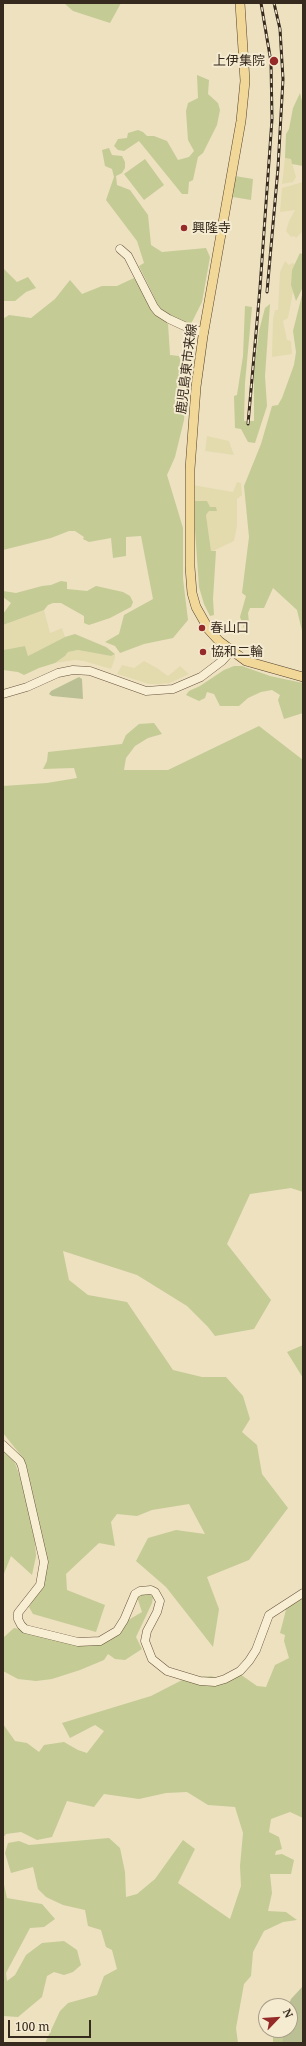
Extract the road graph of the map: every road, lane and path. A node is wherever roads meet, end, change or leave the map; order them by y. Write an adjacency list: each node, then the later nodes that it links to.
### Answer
1 (240, 3): 3 (main road, 鹿児島東市来線)
2 (120, 249): 3 (street)
3 (204, 332): 4 (main road, 鹿児島東市来線)
4 (231, 651): 5 (main road, 鹿児島東市来線); 6 (street)
5 (303, 677)
6 (3, 694)
7 (3, 1445): 8 (street)
8 (303, 1593)

